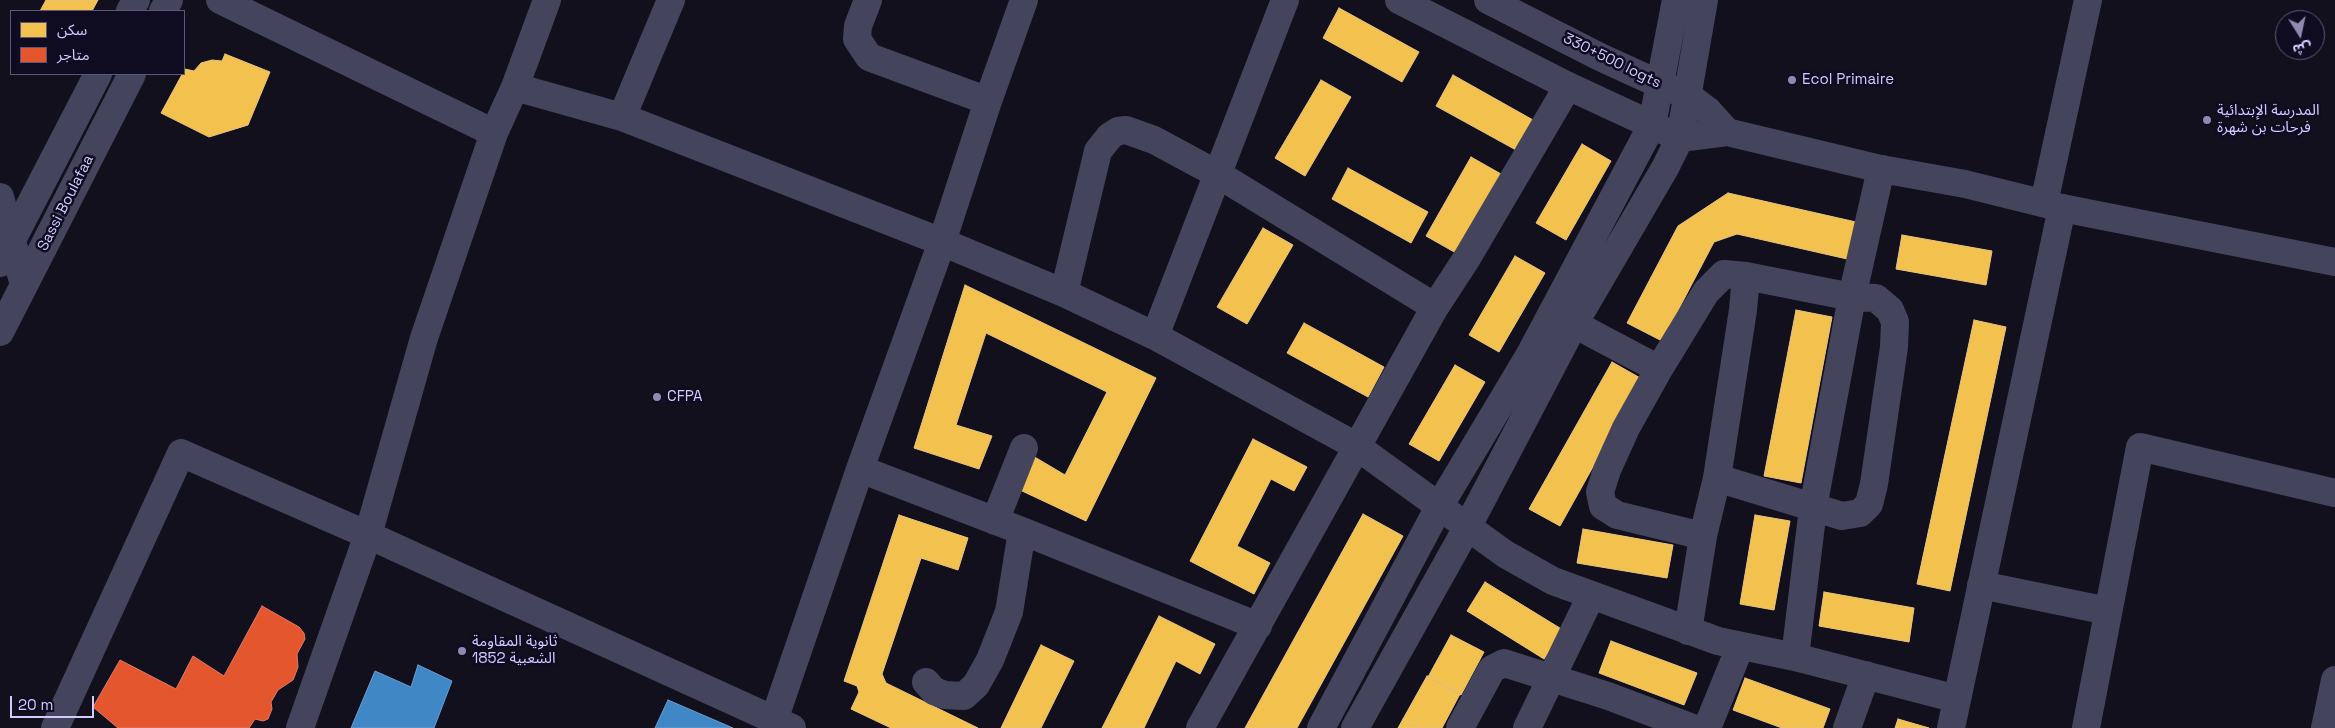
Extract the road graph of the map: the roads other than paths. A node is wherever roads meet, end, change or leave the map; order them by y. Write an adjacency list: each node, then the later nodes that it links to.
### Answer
1 (220, 0): 22 (street)
2 (547, 0): 16 (street)
3 (670, 0): 19 (street)
4 (868, 0): 18 (street)
5 (1024, 0): 18 (street)
6 (1286, 0): 25 (street)
7 (1399, 0): 15 (street)
8 (1488, 0): 14 (street, 330+500 logts)
9 (1676, 0): 14 (street)
10 (1704, 0): 17 (street)
11 (2088, 0): 27 (street)
12 (97, 75): 29 (street)
13 (131, 75): 32 (street, Sassi Boulafaa)
14 (1659, 84): 17 (street, 330+500 logts); 20 (street)
15 (1568, 86): 20 (street); 35 (street)
16 (515, 87): 19 (street); 22 (street)
17 (1687, 95): 21 (street, 330+500 logts); 23 (street)
18 (988, 101): 28 (street)
19 (622, 117): 28 (street)
20 (1652, 125): 23 (street); 45 (street)
21 (1727, 132): 23 (street); 24 (street)
22 (494, 133): 50 (street)
23 (1680, 138): 36 (street)
24 (1881, 169): 27 (street); 34 (street)
25 (1218, 175): 33 (street); 35 (street); 38 (street)
26 (0, 197): 29 (street)
27 (2053, 205): 30 (street); 52 (street)
28 (942, 242): 33 (street); 42 (street)
29 (6, 251): 32 (street)
30 (2335, 262)
31 (1746, 276): 34 (street); 39 (street); 43 (street)
32 (24, 285): 37 (street, Sassi Boulafaa)
33 (1064, 293): 38 (street)
34 (1852, 296): 46 (street); 46 (street)
35 (1435, 307): 40 (street)
36 (1574, 324): 39 (street); 48 (street)
37 (0, 332)
38 (1155, 336): 40 (street)
39 (1659, 368): 51 (street)
40 (1356, 446): 45 (street); 55 (street)
41 (1024, 448): 47 (street)
42 (860, 469): 47 (street); 64 (street)
43 (1717, 478): 46 (street); 51 (street)
44 (2335, 493): 54 (street)
45 (1440, 505): 48 (street); 68 (street)
46 (1813, 508): 58 (street)
47 (995, 521): 49 (street)
48 (1468, 526): 53 (street); 69 (street)
49 (1022, 530): 55 (street); 62 (street)
50 (368, 535): 64 (street); 65 (street); 66 (street)
51 (1702, 536): 56 (street)
52 (1980, 584): 54 (street); 63 (street)
53 (1591, 596): 56 (street); 60 (street)
54 (2108, 611): 76 (street)
55 (1258, 626): 67 (street)
56 (1688, 631): 57 (street)
57 (1740, 647): 58 (street); 73 (street)
58 (1795, 657): 59 (street)
59 (1866, 675): 63 (street); 74 (street)
60 (1551, 678): 70 (street); 71 (street); 72 (street)
61 (2335, 680): 77 (street)
62 (926, 682)
63 (1957, 699): 75 (street)
64 (783, 724)
65 (55, 728)
66 (300, 728)
67 (1200, 728)
68 (1321, 728)
69 (1354, 728)
70 (1460, 728)
71 (1527, 728)
72 (1693, 728)
73 (1707, 728)
74 (1847, 728)
75 (1951, 728)
76 (2086, 728)
77 (2325, 728)

